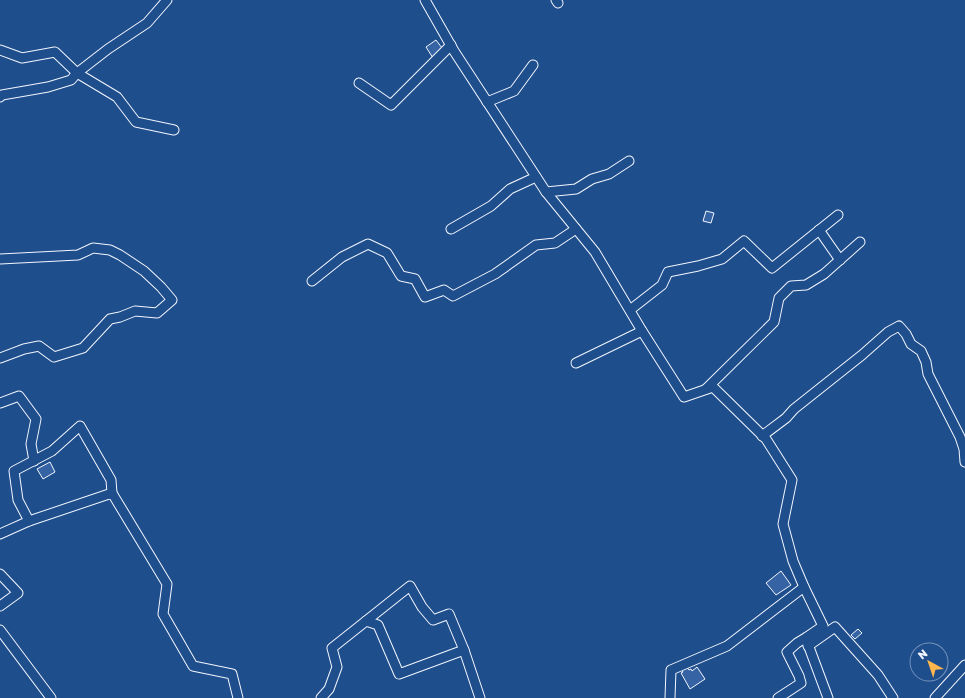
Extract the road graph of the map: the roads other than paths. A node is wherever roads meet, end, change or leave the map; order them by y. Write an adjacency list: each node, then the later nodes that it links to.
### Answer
1 (167, 0): 6 (street)
2 (425, 0): 3 (street)
3 (451, 45): 7 (street); 9 (street)
4 (0, 50): 6 (street)
5 (533, 65): 9 (street)
6 (77, 73): 8 (street); 10 (street)
7 (360, 83)
8 (0, 97)
9 (488, 102): 12 (street)
10 (174, 130)
11 (628, 161): 13 (street)
12 (536, 177): 13 (street); 15 (street)
13 (546, 192): 16 (street)
14 (838, 215): 17 (street)
15 (451, 229)
16 (576, 229): 21 (street); 22 (street)
17 (819, 230): 20 (street); 22 (street)
18 (860, 242): 20 (street)
19 (0, 259): 24 (street)
20 (840, 260): 26 (street)
21 (312, 282)
22 (630, 310): 23 (street)
23 (642, 331): 25 (street); 26 (street)
24 (0, 358)
25 (576, 363)
26 (705, 390): 28 (street)
27 (0, 403): 29 (street)
28 (762, 436): 30 (street); 35 (street)
29 (34, 461): 31 (street); 32 (street)
30 (965, 462)
31 (112, 493): 32 (street); 43 (street)
32 (29, 521): 33 (street)
33 (0, 534)
34 (0, 574): 36 (street)
35 (804, 587): 39 (street); 46 (street)
36 (0, 606)
37 (366, 621): 40 (street); 40 (street); 44 (street)
38 (0, 630): 42 (street)
39 (808, 642): 47 (street); 48 (street); 49 (street)
40 (464, 650): 45 (street)
41 (965, 665): 50 (street)
42 (51, 698)
43 (238, 698)
44 (321, 698)
45 (480, 698)
46 (670, 698)
47 (778, 698)
48 (828, 698)
49 (893, 698)
50 (935, 698)

